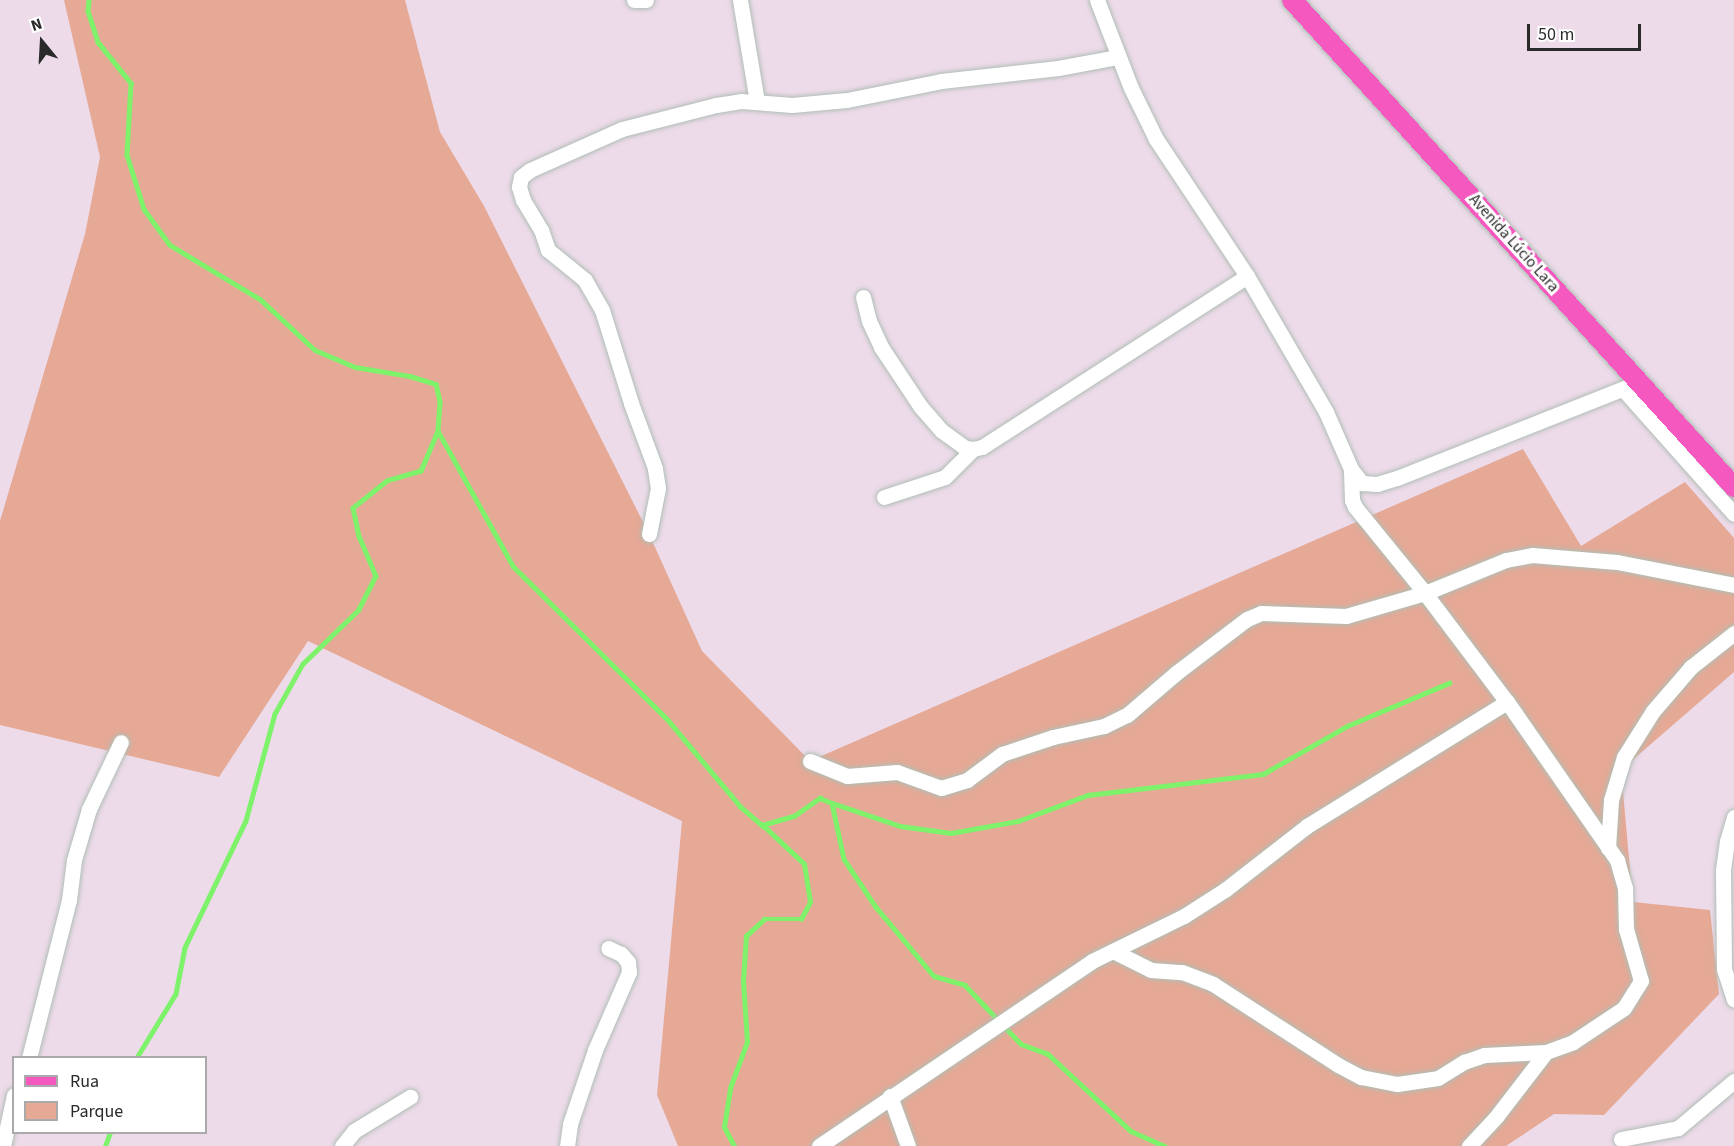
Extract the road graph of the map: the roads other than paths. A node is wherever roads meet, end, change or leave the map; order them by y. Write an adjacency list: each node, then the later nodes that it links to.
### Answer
1 (634, 0): 2 (street)
2 (646, 0)
3 (740, 0): 7 (street)
4 (1097, 0): 6 (street)
5 (1292, 0): 10 (main road, Avenida Lúcio Lara)
6 (1118, 57): 7 (street); 8 (street)
7 (757, 102): 16 (street)
8 (1247, 276): 11 (street); 12 (street)
9 (863, 297): 11 (street)
10 (1631, 386): 12 (street); 13 (main road, Avenida Lúcio Lara); 15 (street)
11 (973, 449): 14 (street)
12 (1352, 469): 18 (street)
13 (1734, 487)
14 (884, 497)
15 (1734, 514)
16 (648, 534)
17 (1734, 585): 18 (street)
18 (1425, 593): 20 (street); 22 (street)
19 (1734, 633): 24 (street)
20 (1507, 702): 24 (street); 26 (street)
21 (121, 742): 29 (street)
22 (810, 761)
23 (1734, 817): 27 (street)
24 (1608, 848): 28 (street)
25 (608, 948): 37 (street)
26 (1113, 951): 28 (street); 31 (street)
27 (1734, 999)
28 (1546, 1052): 40 (street)
29 (30, 1056)
30 (1734, 1081): 34 (street)
31 (890, 1096): 38 (street); 39 (street)
32 (410, 1097): 36 (street)
33 (12, 1104): 35 (street)
34 (1621, 1139)
35 (3, 1146)
36 (342, 1146)
37 (567, 1146)
38 (819, 1146)
39 (908, 1146)
40 (1469, 1146)

